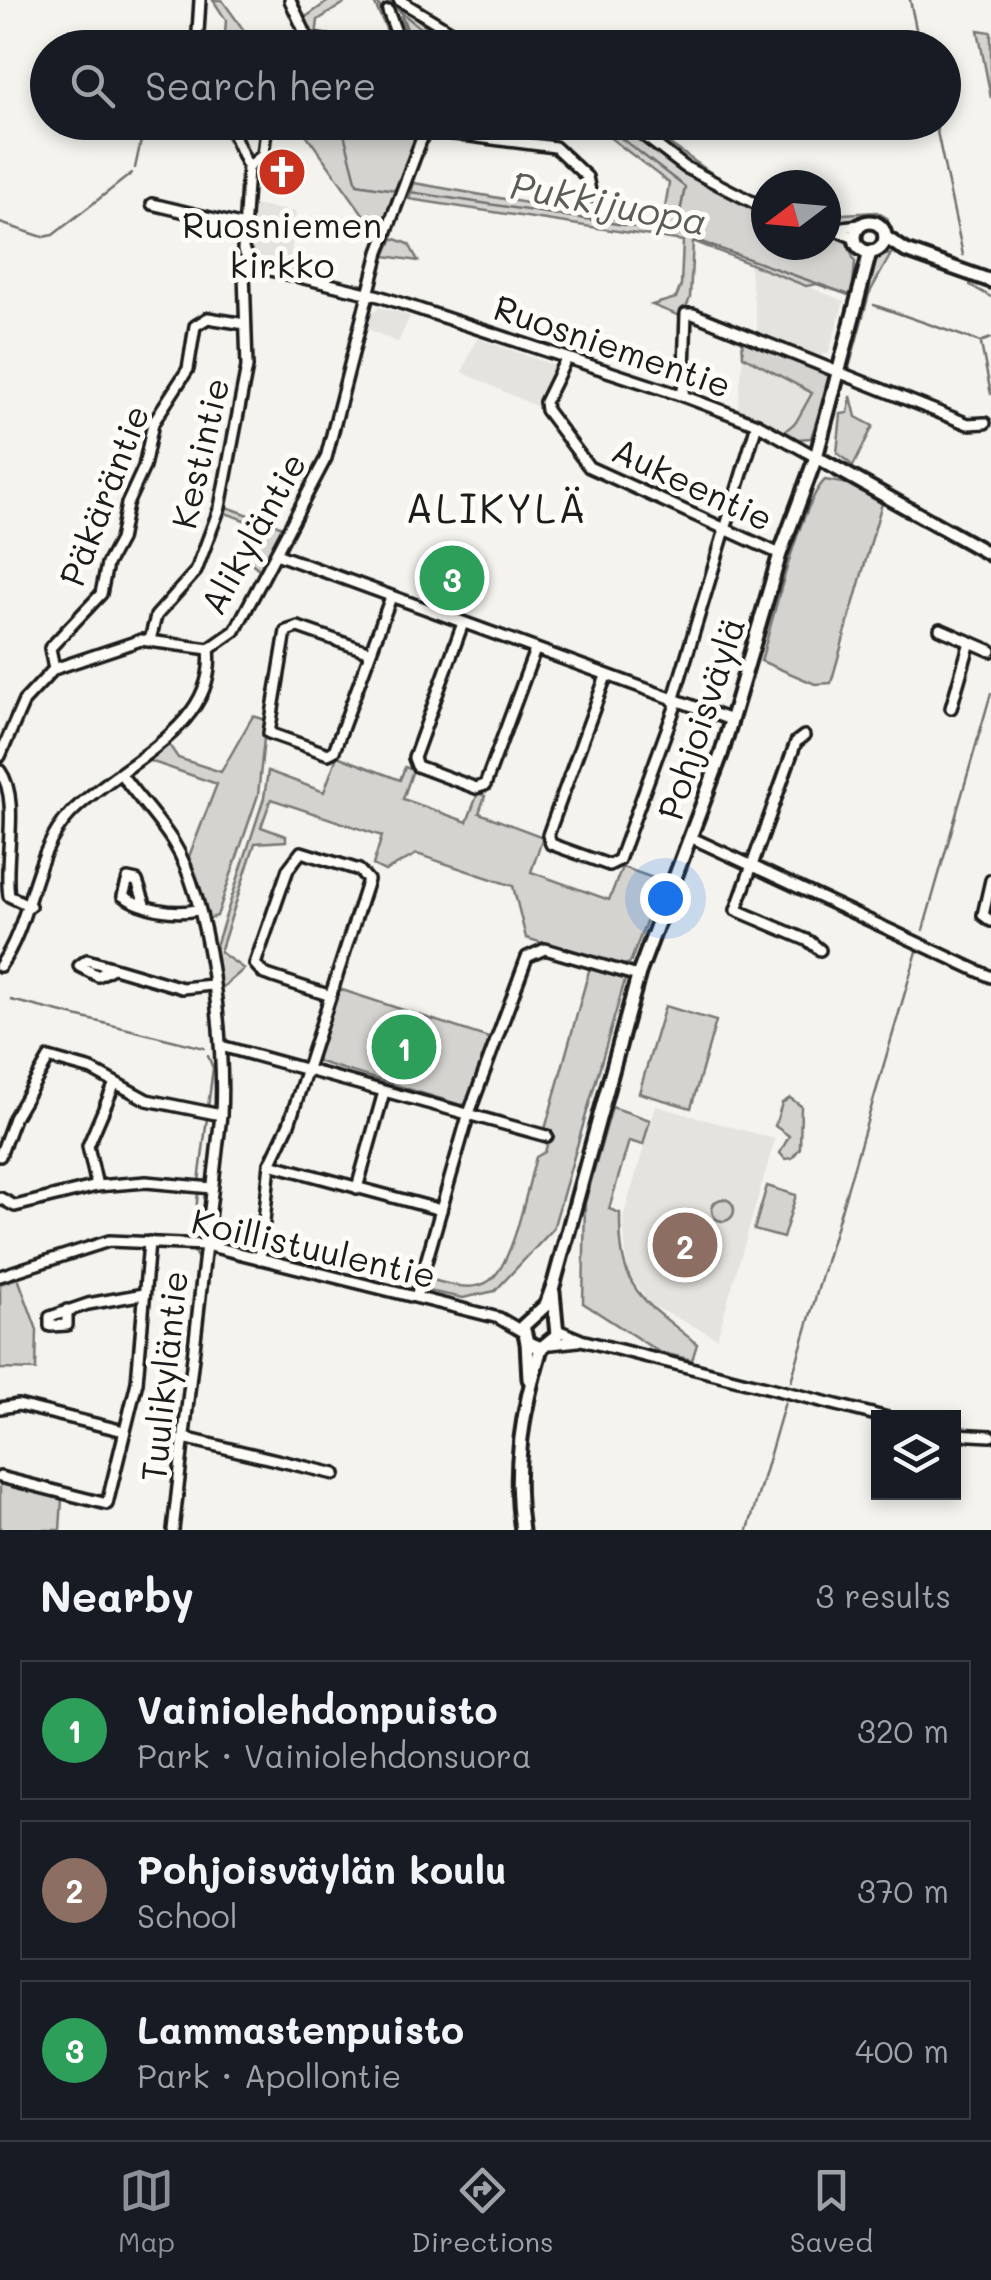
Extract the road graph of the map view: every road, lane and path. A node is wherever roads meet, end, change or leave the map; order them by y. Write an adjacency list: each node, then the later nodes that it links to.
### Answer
1 (200, 0): 5 (street)
2 (290, 0): 6 (street)
3 (399, 0): 8 (street)
4 (388, 11): 7 (street)
5 (198, 30)
6 (304, 30)
7 (395, 30)
8 (446, 30)
9 (236, 140): 14 (street)
10 (265, 140): 14 (street)
11 (420, 140): 27 (street)
12 (512, 140): 15 (street)
13 (650, 140): 16 (street)
14 (248, 167): 19 (street, Kestintie)
15 (590, 196)
16 (751, 201)
17 (152, 204): 19 (street)
18 (860, 225): 20 (street); 22 (main road); 23 (main road)
19 (244, 226): 25 (street, Kestintie)
20 (841, 226)
21 (841, 233): 23 (street)
22 (885, 236): 23 (main road); 24 (main road)
23 (865, 246): 24 (main road); 30 (main road, Pohjoisväylä)
24 (906, 251): 26 (main road)
25 (250, 261): 27 (street, Ruosniementie); 28 (street, Kestintie)
26 (991, 281)
27 (368, 293): 29 (street, Ruosniementie); 36 (street, Alikyläntie)
28 (245, 324): 42 (street, Kestintie); 48 (street, Päkäräntie)
29 (566, 359): 31 (street, Ruosniementie); 35 (street, Aukeentie)
30 (839, 371): 31 (street); 32 (street); 34 (main road, Pohjoisväylä)
31 (684, 396): 33 (street, Ruosniementie)
32 (985, 423)
33 (757, 424): 34 (street, Ruosniementie); 35 (street)
34 (816, 458): 37 (main road, Pohjoisväylä); 38 (main road, Ruosniementie)
35 (725, 530): 37 (street, Aukeentie); 50 (street)
36 (276, 554): 39 (street); 44 (street, Alikyläntie)
37 (780, 554): 52 (main road, Pohjoisväylä)
38 (991, 555)
39 (392, 596): 40 (street); 47 (street)
40 (463, 623): 45 (street); 45 (street)
41 (940, 630): 43 (street)
42 (150, 640): 44 (street, Alikyläntie); 48 (street, Alikyläntie)
43 (970, 642): 46 (street); 51 (street)
44 (209, 648): 56 (street)
45 (535, 650): 49 (street)
46 (991, 651)
47 (370, 652): 47 (street)
48 (54, 669): 54 (street)
49 (606, 676): 50 (street); 50 (street)
50 (675, 701): 52 (street)
51 (951, 708)
52 (731, 720): 57 (main road, Pohjoisväylä)
53 (804, 736): 58 (street)
54 (0, 756)
55 (0, 771): 59 (street)
56 (121, 774): 62 (street); 63 (street, Tuulikyläntie)
57 (690, 837): 58 (street); 68 (main road, Pohjoisväylä)
58 (751, 865): 65 (street); 69 (street)
59 (4, 871): 62 (street)
60 (991, 880): 64 (street)
61 (145, 904): 63 (street)
62 (30, 906): 66 (street)
63 (197, 910): 70 (street, Tuulikyläntie)
64 (991, 921)
65 (820, 950)
66 (0, 966)
67 (113, 968): 70 (street)
68 (638, 976): 77 (street); 90 (main road, Pohjoisväylä)
69 (991, 976)
70 (212, 985): 72 (street, Tuulikyläntie)
71 (328, 995): 71 (street); 73 (street)
72 (221, 1046): 73 (street); 76 (street, Tuulikyläntie)
73 (305, 1068): 75 (street); 80 (street)
74 (115, 1083): 76 (street); 79 (street); 81 (street)
75 (384, 1092): 77 (street); 83 (street)
76 (221, 1115): 82 (street, Tuulikyläntie)
77 (468, 1116): 78 (street); 85 (street)
78 (547, 1136)
79 (0, 1156)
80 (270, 1164): 83 (street); 88 (street)
81 (98, 1186): 82 (street); 84 (street)
82 (212, 1188): 87 (street, Tuulikyläntie)
83 (356, 1188): 85 (street)
84 (1, 1202)
85 (441, 1210): 92 (street)
86 (150, 1242): 87 (street, Koillistuulentie); 89 (street, Koillistuulentie); 91 (street)
87 (206, 1245): 88 (street, Koillistuulentie); 106 (street, Tuulikyläntie)
88 (260, 1258): 92 (street, Koillistuulentie)
89 (0, 1276)
90 (554, 1283): 94 (main road, Pohjoisväylä); 96 (main road, Pohjoisväylä)
91 (144, 1294): 93 (street); 103 (street)
92 (416, 1297): 95 (street, Koillistuulentie)
93 (67, 1310)
94 (534, 1316): 95 (street, Koillistuulentie); 96 (main road); 97 (main road, Pohjoisväylä)
95 (499, 1318): 97 (street, Koillistuulentie)
96 (555, 1325): 98 (street); 99 (main road)
97 (525, 1337): 99 (main road); 100 (main road)
98 (581, 1340): 99 (street); 102 (street)
99 (546, 1346): 100 (main road)
100 (529, 1388): 110 (main road)
101 (0, 1408): 103 (street)
102 (871, 1414)
103 (124, 1431): 108 (street)
104 (961, 1434): 105 (street)
105 (991, 1436)
106 (184, 1438): 107 (street); 109 (street, Tuulikyläntie)
107 (334, 1474)
108 (0, 1478)
109 (174, 1530)
110 (522, 1530)

